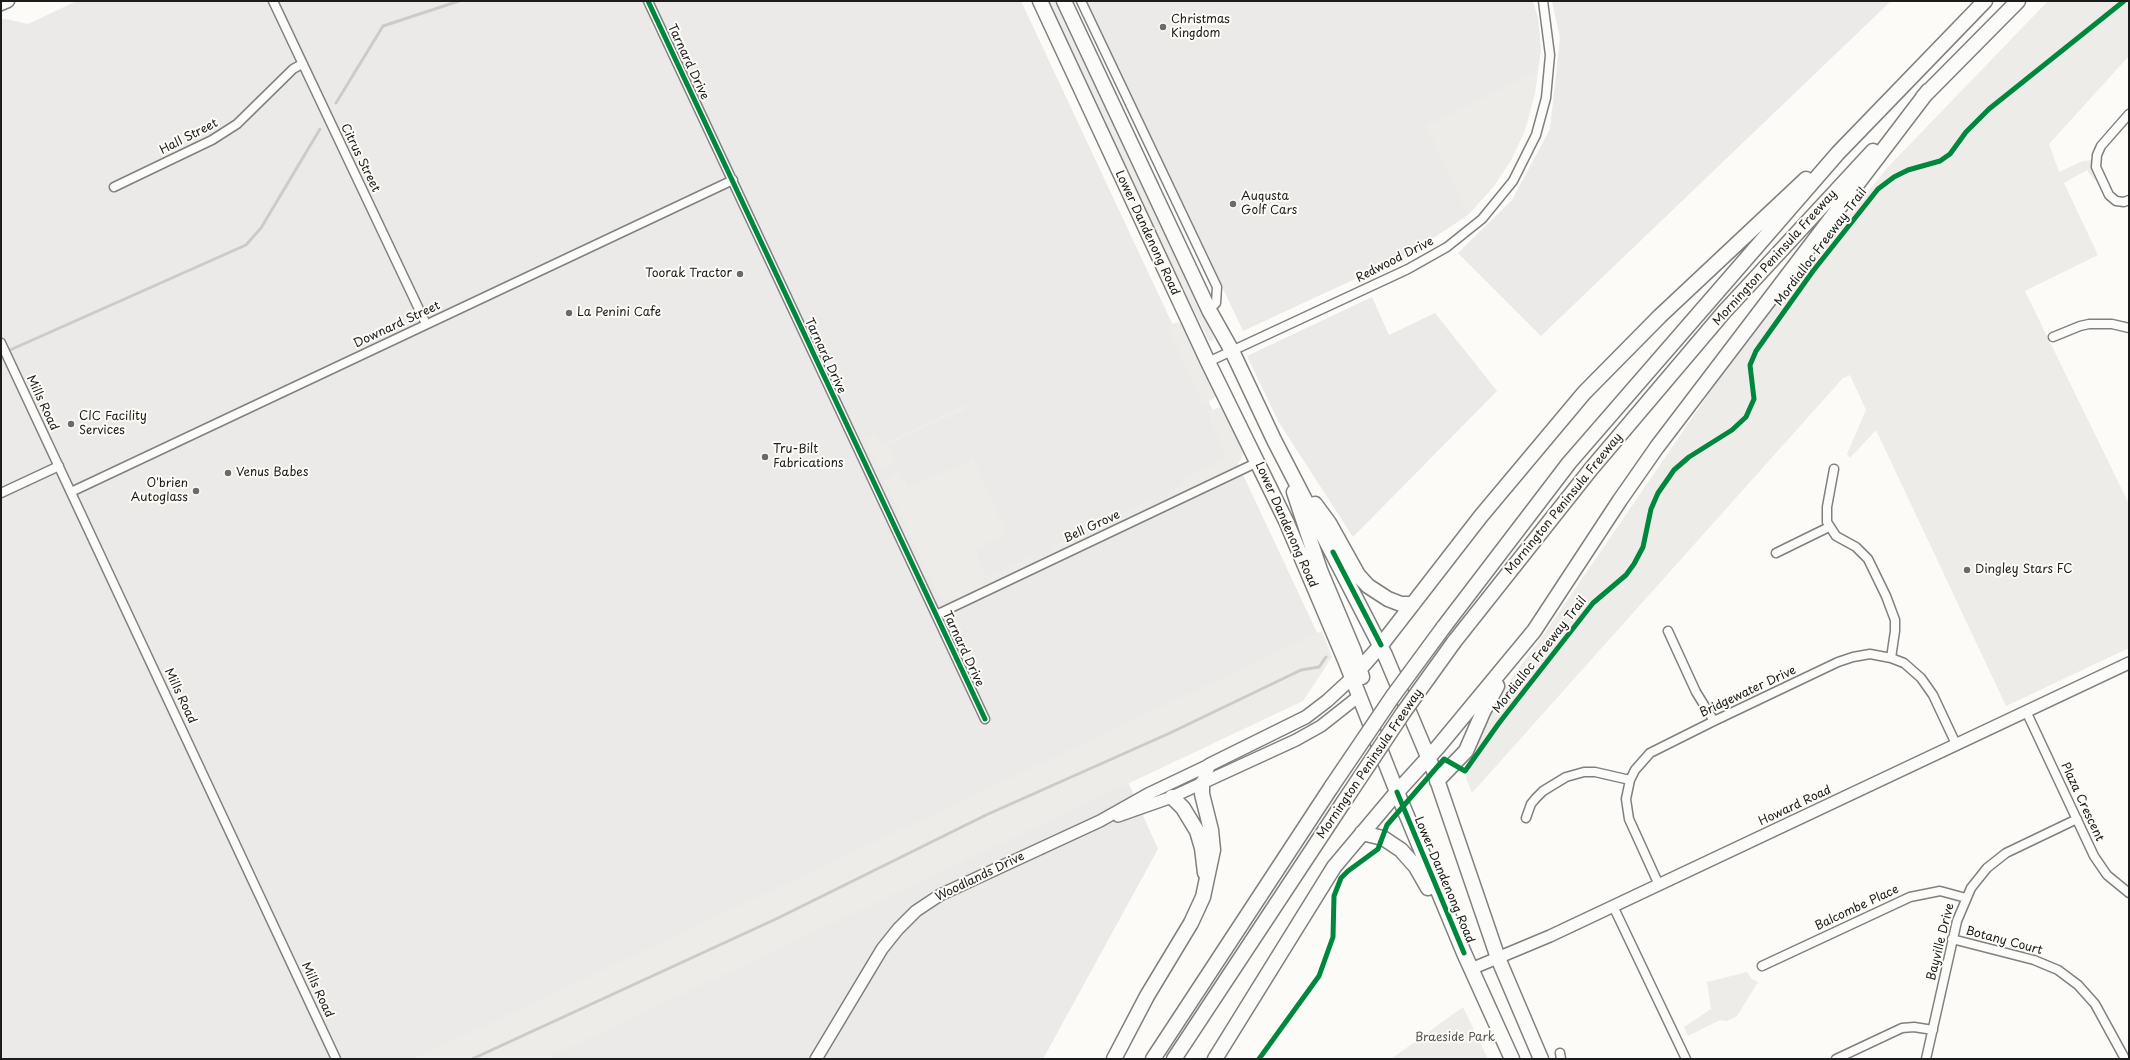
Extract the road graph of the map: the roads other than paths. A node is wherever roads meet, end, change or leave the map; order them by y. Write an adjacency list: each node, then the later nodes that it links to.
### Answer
1 (8, 1): 10 (main road)
2 (273, 1): 11 (street, Citrus Street)
3 (648, 1): 15 (street, Tarnard Drive)
4 (1040, 1): 24 (highway, Lower Dandenong Road)
5 (1064, 1): 18 (highway, Lower Dandenong Road)
6 (1081, 1): 18 (street)
7 (1543, 1): 23 (street, Redwood Drive)
8 (1985, 1): 14 (highway, Mornington Peninsula Freeway)
9 (2018, 1): 12 (highway, Mornington Peninsula Freeway)
10 (1, 4)
11 (302, 64): 16 (street, Hall Street); 19 (street, Citrus Street)
12 (1928, 91): 38 (highway); 75 (highway, Mornington Peninsula Freeway, bridge)
13 (2129, 114): 17 (street)
14 (1877, 115): 34 (highway); 74 (highway, Mornington Peninsula Freeway, bridge)
15 (733, 180): 19 (street, Downard Street); 35 (street, Tarnard Drive)
16 (114, 187)
17 (2129, 200)
18 (1209, 310): 23 (highway, Lower Dandenong Road)
19 (426, 324): 30 (street, Downard Street)
20 (2129, 328): 21 (street)
21 (2053, 337)
22 (1, 344): 27 (street, Mills Road)
23 (1232, 351): 24 (street, Redwood Drive); 25 (highway, Lower Dandenong Road)
24 (1208, 362): 26 (highway, Lower Dandenong Road)
25 (1281, 456): 29 (highway, Lower Dandenong Road); 41 (highway)
26 (1258, 462): 35 (street, Bell Grove); 41 (highway, Lower Dandenong Road)
27 (59, 466): 30 (street, Mills Road); 31 (street)
28 (1834, 469): 32 (street)
29 (1294, 479): 34 (highway); 37 (highway, Lower Dandenong Road)
30 (71, 492): 71 (street, Mills Road)
31 (1, 493)
32 (1829, 527): 33 (street); 39 (street)
33 (1776, 553)
34 (1413, 604): 37 (highway)
35 (936, 614): 44 (street, Tarnard Drive)
36 (1668, 631): 45 (street)
37 (1381, 645): 41 (highway); 47 (highway, Lower Dandenong Road)
38 (1523, 645): 47 (highway); 50 (highway)
39 (1891, 658): 45 (street, Bridgewater Drive); 46 (street, Bridgewater Drive)
40 (2129, 663): 43 (street, Howard Road)
41 (1356, 674): 42 (highway); 48 (main road, Woodlands Drive)
42 (1359, 696): 51 (street, Woodlands Drive); 52 (highway, Lower Dandenong Road)
43 (2026, 712): 46 (street, Howard Road); 55 (street, Plaza Crescent)
44 (985, 719)
45 (1714, 721): 49 (street, Bridgewater Drive)
46 (1956, 744): 58 (street, Howard Road)
47 (1429, 758): 50 (highway, Lower Dandenong Road); 52 (highway)
48 (1209, 765): 51 (main road); 56 (street, Woodlands Drive)
49 (1630, 780): 54 (street); 58 (street, Bridgewater Drive)
50 (1438, 781): 65 (highway, Lower Dandenong Road)
51 (1202, 784): 53 (street, Woodlands Drive); 59 (highway)
52 (1397, 792): 57 (highway); 64 (highway, Lower Dandenong Road)
53 (1172, 797): 56 (street, Woodlands Drive); 59 (highway)
54 (1526, 818)
55 (2077, 819): 60 (street, Plaza Crescent); 61 (street, Bayville Drive)
56 (1100, 821): 72 (street, Woodlands Drive)
57 (1362, 833): 64 (highway); 76 (highway)
58 (1659, 885): 62 (street, Howard Road)
59 (1205, 889): 73 (highway)
60 (2129, 893)
61 (1966, 898): 63 (street, Bayville Drive); 66 (street, Balcombe Place)
62 (1614, 906): 65 (street, Howard Road); 78 (street)
63 (1952, 939): 68 (street, Bayville Drive); 70 (street, Botany Court)
64 (1464, 953): 67 (highway, Lower Dandenong Road)
65 (1498, 958): 67 (street, Howard Road); 69 (highway, Lower Dandenong Road)
66 (1762, 966)
67 (1471, 969): 77 (highway, Lower Dandenong Road)
68 (1933, 1030): 79 (street); 80 (street, Bayville Drive)
69 (1541, 1057)
70 (2124, 1057)
71 (336, 1059)
72 (816, 1059)
73 (1114, 1059)
74 (1153, 1059)
75 (1174, 1059)
76 (1215, 1059)
77 (1512, 1059)
78 (1686, 1059)
79 (1836, 1059)
80 (1927, 1059)

